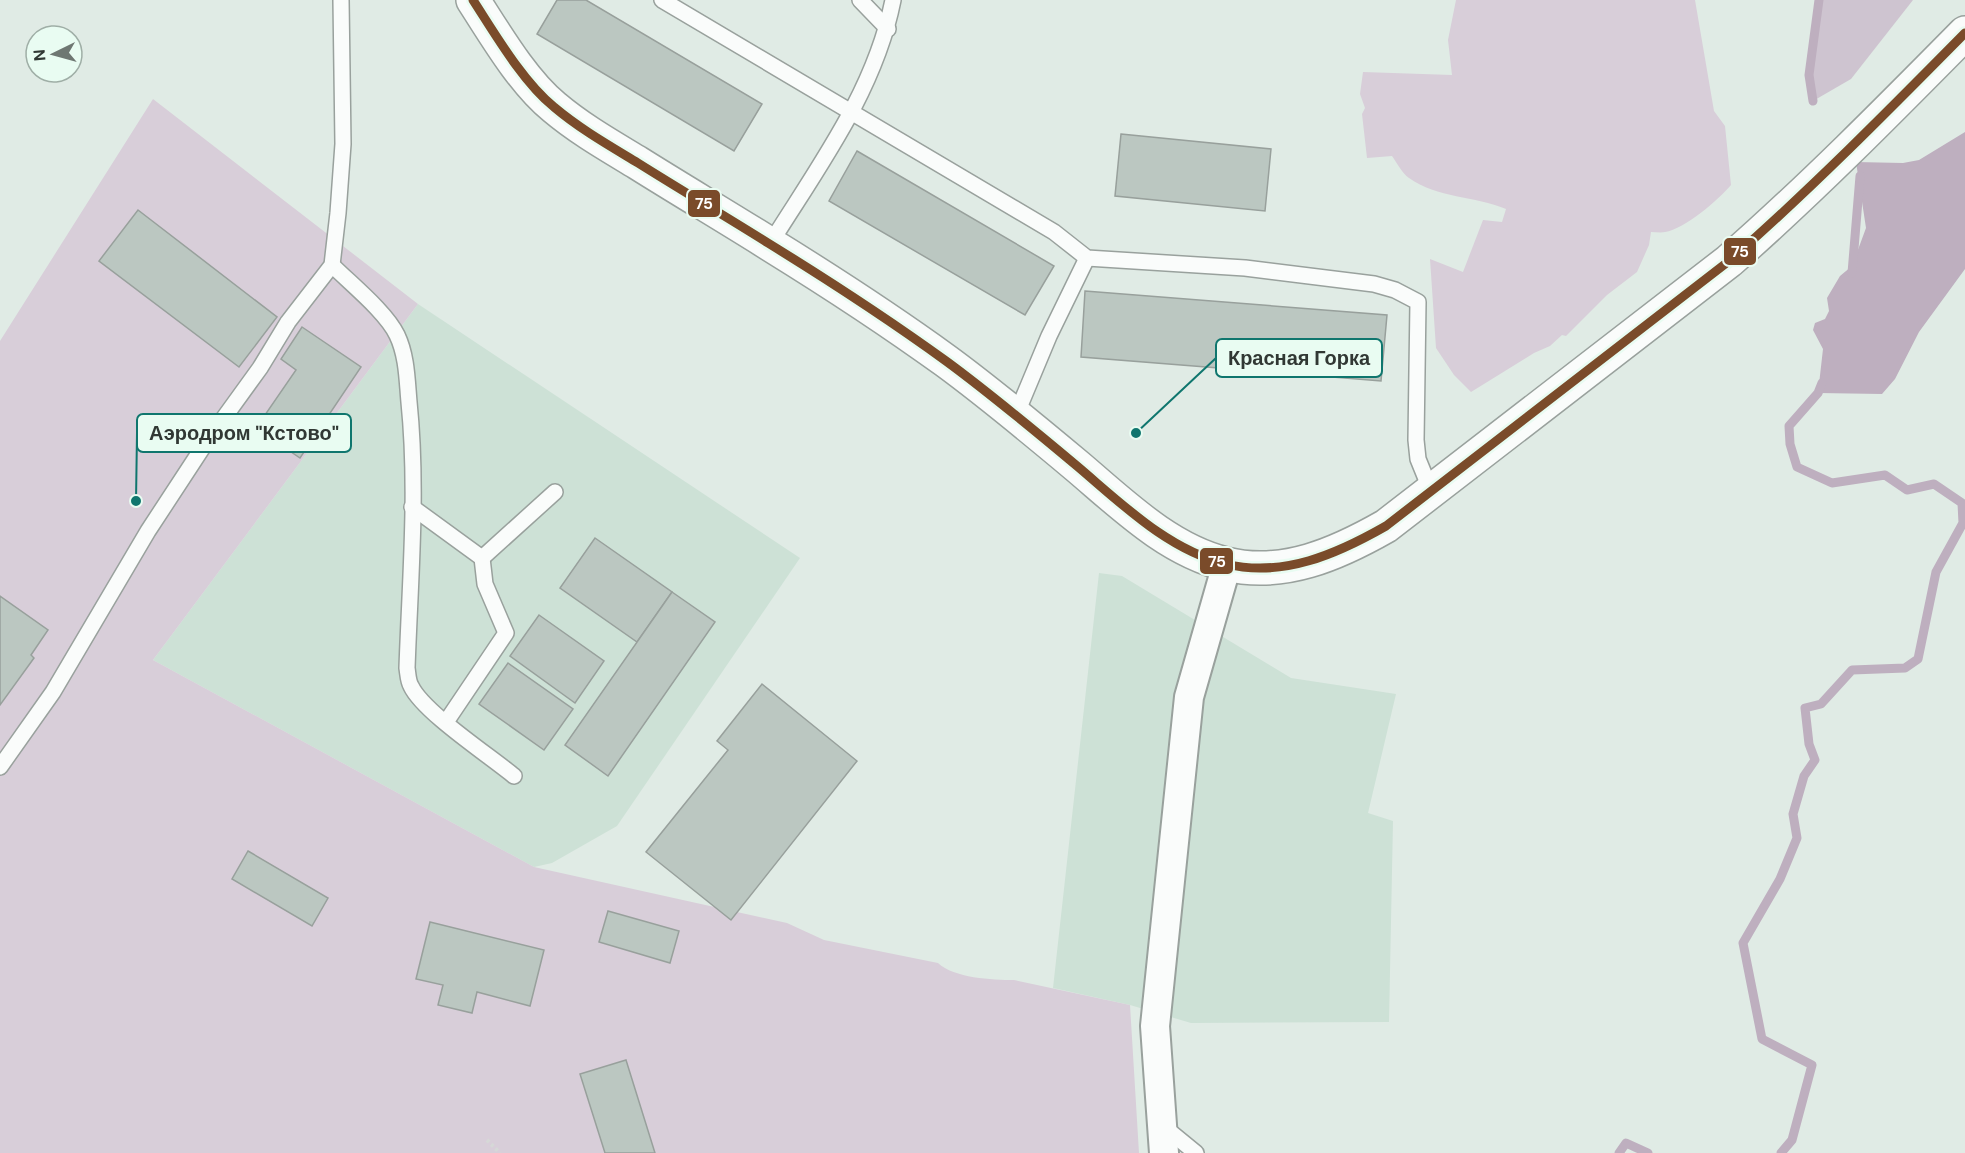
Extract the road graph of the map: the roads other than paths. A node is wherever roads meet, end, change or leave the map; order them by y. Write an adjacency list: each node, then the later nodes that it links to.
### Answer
1 (341, 0): 11 (lane)
2 (473, 0): 9 (street)
3 (662, 0): 8 (lane)
4 (860, 0): 6 (lane)
5 (893, 0): 6 (lane)
6 (888, 29): 8 (lane)
7 (1965, 33): 13 (street)
8 (852, 113): 9 (lane); 10 (lane)
9 (770, 244): 12 (street)
10 (1087, 258): 12 (lane); 13 (lane)
11 (332, 265): 15 (lane); 19 (lane)
12 (1016, 415): 17 (street)
13 (1431, 491): 17 (street)
14 (555, 492): 16 (lane)
15 (412, 507): 16 (lane); 18 (lane)
16 (482, 558): 18 (lane)
17 (1227, 564): 21 (street)
18 (446, 722): 20 (lane)
19 (0, 767)
20 (514, 776)
21 (1163, 1140): 22 (lane)
22 (1196, 1153)

